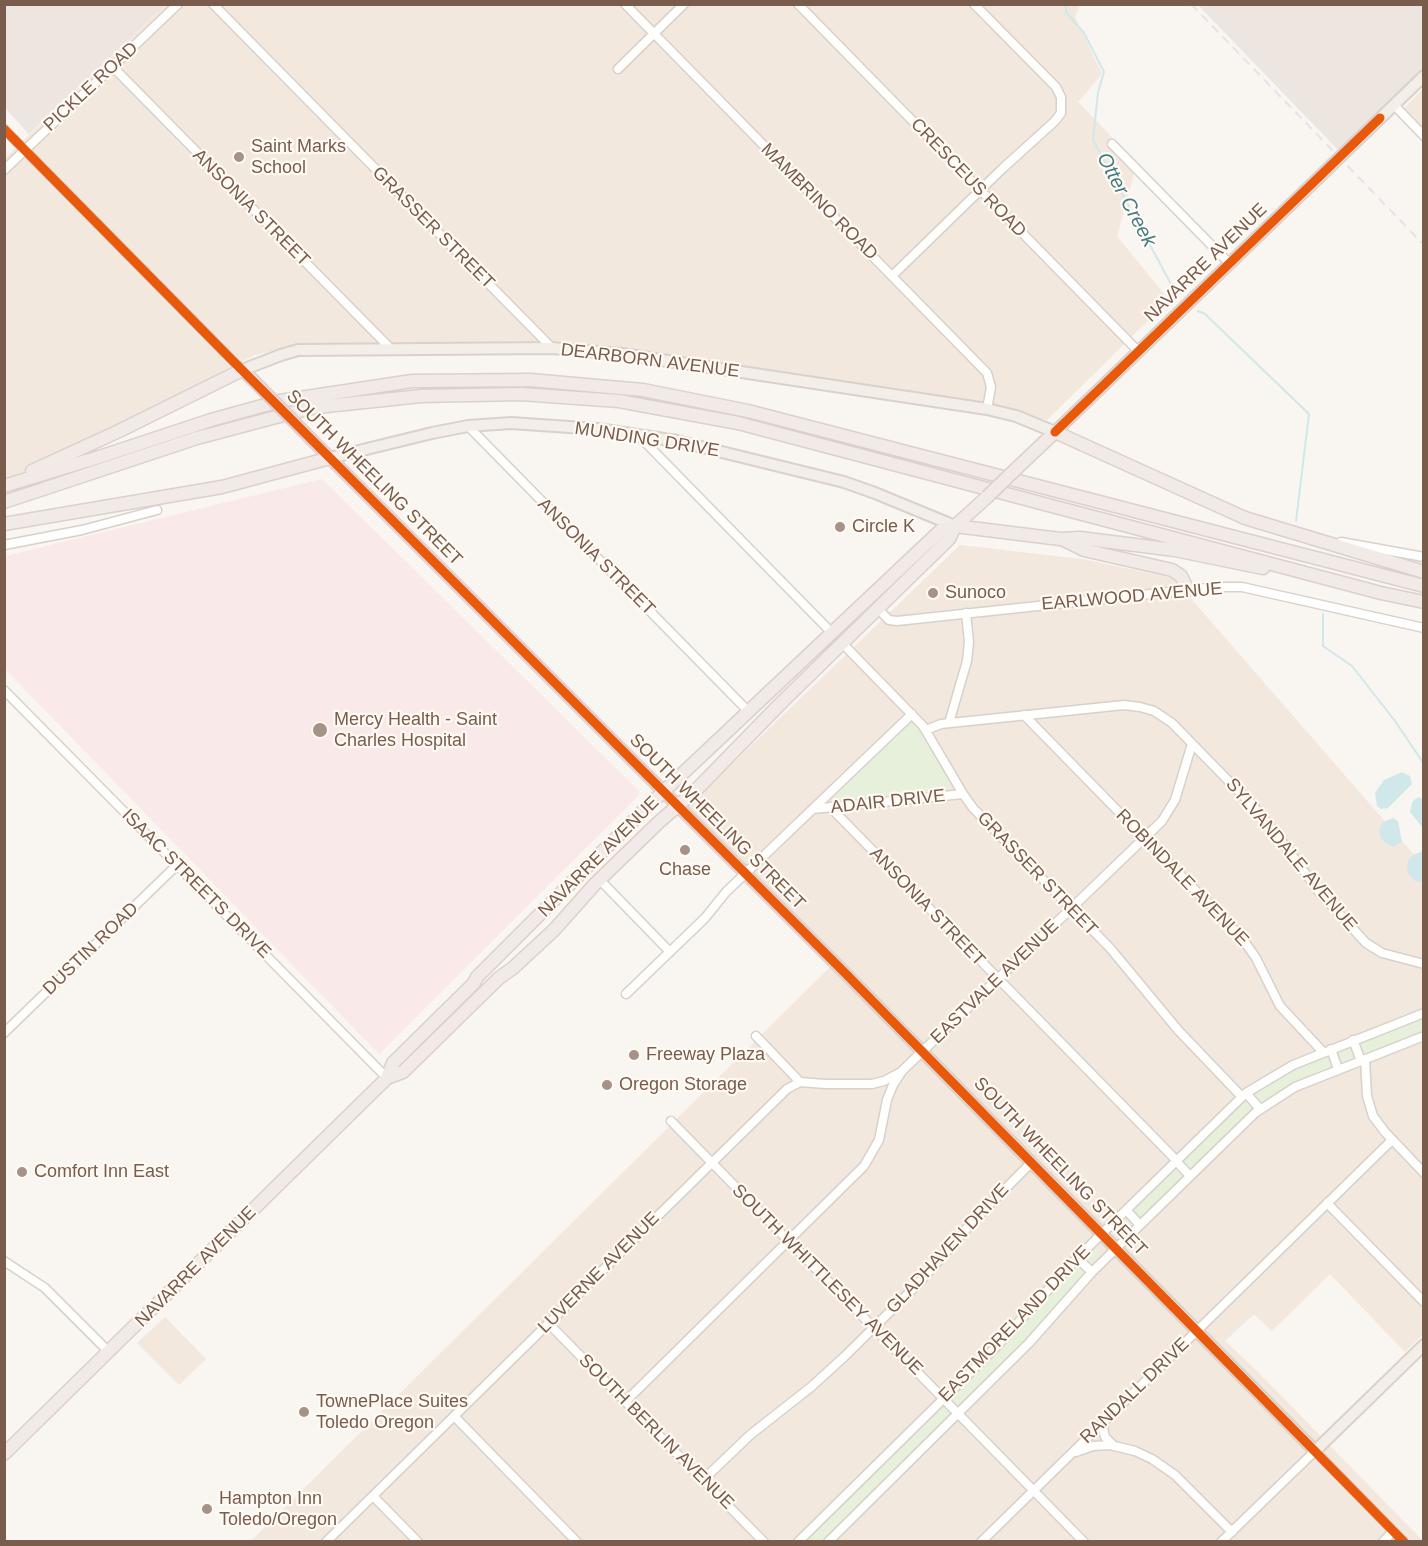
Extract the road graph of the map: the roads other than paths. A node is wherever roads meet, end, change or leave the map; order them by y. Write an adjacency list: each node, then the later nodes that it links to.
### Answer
1 (178, 4): 8 (street, PICKLE ROAD)
2 (213, 4): 21 (street, GRASSER STREET)
3 (625, 4): 7 (street, MAMBRINO ROAD)
4 (684, 4): 7 (street)
5 (798, 4): 17 (street, CRESCEUS ROAD)
6 (974, 4): 17 (street)
7 (653, 34): 9 (street); 19 (street, MAMBRINO ROAD)
8 (113, 67): 15 (street, PICKLE ROAD); 20 (street, ANSONIA STREET)
9 (618, 69)
10 (1424, 76): 11 (main road, NAVARRE AVENUE)
11 (1394, 105): 13 (street); 18 (main road, NAVARRE AVENUE)
12 (4, 129): 15 (street, SOUTH WHEELING STREET)
13 (1424, 136)
14 (1112, 144): 18 (street)
15 (25, 150): 16 (street, PICKLE ROAD); 23 (street, SOUTH WHEELING STREET)
16 (4, 170)
17 (981, 190): 19 (street); 22 (street, CRESCEUS ROAD)
18 (1229, 263): 22 (main road, NAVARRE AVENUE)
19 (892, 276): 24 (street, MAMBRINO ROAD)
20 (390, 348): 21 (main road, DEARBORN AVENUE); 23 (main road, DEARBORN AVENUE)
21 (552, 348): 24 (main road, DEARBORN AVENUE)
22 (1138, 351): 26 (main road, NAVARRE AVENUE)
23 (242, 370): 28 (main road, SOUTH WHEELING STREET, bridge); 29 (highway)
24 (987, 409): 26 (main road, DEARBORN AVENUE)
25 (468, 426): 27 (main road, MUNDING DRIVE); 28 (main road, MUNDING DRIVE); 52 (street, ANSONIA STREET)
26 (1055, 432): 33 (highway, NAVARRE AVENUE, bridge); 34 (highway)
27 (636, 434): 33 (main road, MUNDING DRIVE); 49 (street)
28 (330, 458): 32 (highway); 58 (main road, SOUTH WHEELING STREET)
29 (4, 484): 41 (highway)
30 (4, 502): 40 (highway)
31 (156, 510): 36 (street)
32 (4, 524)
33 (955, 526): 35 (highway); 37 (highway, NAVARRE AVENUE); 45 (highway, NAVARRE AVENUE)
34 (1291, 532): 38 (street); 39 (highway)
35 (1060, 539): 40 (highway); 42 (highway)
36 (4, 545)
37 (913, 555): 43 (highway, NAVARRE AVENUE); 47 (highway)
38 (1424, 557)
39 (1424, 572)
40 (1321, 576): 44 (highway)
41 (1424, 586)
42 (1188, 590): 46 (street, EARLWOOD AVENUE); 48 (street, EARLWOOD AVENUE)
43 (868, 598): 49 (highway, NAVARRE AVENUE); 50 (highway)
44 (1424, 602)
45 (878, 609): 46 (street, EARLWOOD AVENUE); 47 (highway, NAVARRE AVENUE)
46 (966, 613): 55 (street)
47 (864, 624): 50 (highway, NAVARRE AVENUE)
48 (1424, 628)
49 (832, 633): 52 (highway, NAVARRE AVENUE)
50 (844, 643): 53 (street, GRASSER STREET); 60 (highway, NAVARRE AVENUE)
51 (4, 690): 64 (street, ISAAC STREETS DRIVE)
52 (749, 712): 58 (highway, NAVARRE AVENUE)
53 (912, 714): 56 (street, GRASSER STREET); 62 (street)
54 (1024, 715): 55 (street, SYLVANDALE AVENUE); 57 (street, SYLVANDALE AVENUE); 63 (street, ROBINDALE AVENUE)
55 (949, 723): 56 (street, SYLVANDALE AVENUE)
56 (926, 730): 59 (street, GRASSER STREET)
57 (1192, 744): 63 (street, EASTVALE AVENUE); 71 (street, SYLVANDALE AVENUE)
58 (664, 792): 60 (main road, SOUTH WHEELING STREET); 65 (highway, NAVARRE AVENUE)
59 (963, 794): 61 (street, ADAIR DRIVE); 68 (street, GRASSER STREET)
60 (678, 806): 66 (main road, SOUTH WHEELING STREET); 67 (highway, NAVARRE AVENUE)
61 (830, 807): 62 (street, ADAIR DRIVE); 72 (street, ANSONIA STREET)
62 (813, 809): 66 (street)
63 (1145, 838): 68 (street, EASTVALE AVENUE); 82 (street, ROBINDALE AVENUE)
64 (177, 865): 76 (street, DUSTIN ROAD); 86 (street, ISAAC STREETS DRIVE)
65 (582, 872): 70 (highway); 73 (highway, NAVARRE AVENUE)
66 (746, 874): 69 (street); 81 (main road, SOUTH WHEELING STREET)
67 (600, 880): 69 (street); 70 (highway, NAVARRE AVENUE)
68 (1071, 908): 72 (street, EASTVALE AVENUE); 88 (street, GRASSER STREET)
69 (670, 952): 74 (street)
70 (519, 962): 77 (highway, NAVARRE AVENUE)
71 (1424, 964)
72 (998, 979): 81 (street, EASTVALE AVENUE); 92 (street, ANSONIA STREET)
73 (474, 983): 77 (highway); 86 (highway, NAVARRE AVENUE)
74 (626, 994)
75 (1424, 1013): 80 (street, EASTMORELAND DRIVE)
76 (4, 1034)
77 (440, 1035): 86 (highway, NAVARRE AVENUE)
78 (756, 1036): 87 (street)
79 (1424, 1036): 83 (street, EASTMORELAND DRIVE)
80 (1353, 1040): 82 (street, EASTMORELAND DRIVE); 83 (street)
81 (922, 1051): 85 (street, EASTVALE AVENUE); 94 (main road, SOUTH WHEELING STREET)
82 (1327, 1051): 84 (street); 88 (street, EASTMORELAND DRIVE)
83 (1363, 1060): 84 (street, EASTMORELAND DRIVE); 91 (street)
84 (1338, 1069): 89 (street, EASTMORELAND DRIVE)
85 (902, 1071): 87 (street); 101 (street, EASTVALE AVENUE)
86 (387, 1078): 111 (highway, NAVARRE AVENUE)
87 (800, 1082): 93 (street, LUVERNE AVENUE)
88 (1244, 1095): 89 (street, GRASSER STREET); 92 (street, EASTMORELAND DRIVE)
89 (1260, 1109): 96 (street, EASTMORELAND DRIVE)
90 (671, 1121): 93 (street, SOUTH WHITTLESEY AVENUE)
91 (1392, 1140): 95 (street); 97 (street, RANDALL DRIVE)
92 (1177, 1161): 96 (street, ANSONIA STREET); 98 (street, EASTMORELAND DRIVE)
93 (711, 1162): 101 (street, SOUTH WHITTLESEY AVENUE); 107 (street, LUVERNE AVENUE)
94 (1032, 1162): 100 (main road, SOUTH WHEELING STREET); 108 (street, GLADHAVEN DRIVE)
95 (1424, 1173)
96 (1190, 1176): 99 (street, EASTMORELAND DRIVE)
97 (1327, 1203): 106 (street); 109 (street, RANDALL DRIVE)
98 (1126, 1210): 99 (street); 100 (street, EASTMORELAND DRIVE)
99 (1140, 1225): 102 (street, EASTMORELAND DRIVE)
100 (1101, 1234): 102 (main road, SOUTH WHEELING STREET); 103 (street, EASTMORELAND DRIVE)
101 (789, 1241): 108 (street, SOUTH WHITTLESEY AVENUE); 113 (street, EASTVALE AVENUE)
102 (1116, 1248): 105 (street, EASTMORELAND DRIVE); 109 (main road, SOUTH WHEELING STREET)
103 (1077, 1258): 105 (street); 112 (street, EASTMORELAND DRIVE)
104 (4, 1261): 111 (street)
105 (1092, 1272): 114 (street, EASTMORELAND DRIVE)
106 (1424, 1302)
107 (548, 1323): 113 (street, SOUTH BERLIN AVENUE); 115 (street, LUVERNE AVENUE)
108 (874, 1328): 112 (street, SOUTH WHITTLESEY AVENUE); 121 (street, GLADHAVEN DRIVE)
109 (1197, 1330): 116 (street, RANDALL DRIVE); 118 (main road, SOUTH WHEELING STREET)
110 (1424, 1345): 118 (main road)
111 (109, 1352): 119 (highway, NAVARRE AVENUE)
112 (944, 1399): 114 (street, SOUTH WHITTLESEY AVENUE); 131 (street, EASTMORELAND DRIVE)
113 (626, 1401): 121 (street, SOUTH BERLIN AVENUE)
114 (959, 1413): 122 (street, SOUTH WHITTLESEY AVENUE); 132 (street, EASTMORELAND DRIVE)
115 (454, 1416): 123 (street, LUVERNE AVENUE); 129 (street)
116 (1107, 1418): 117 (street); 120 (street, RANDALL DRIVE)
117 (1117, 1447): 120 (street); 126 (street)
118 (1315, 1451): 125 (street, SOUTH WHEELING STREET); 126 (street)
119 (4, 1454)
120 (1068, 1457): 122 (street, RANDALL DRIVE)
121 (703, 1480): 130 (street, SOUTH BERLIN AVENUE)
122 (1034, 1490): 124 (street, RANDALL DRIVE); 135 (street, SOUTH WHITTLESEY AVENUE)
123 (373, 1496): 127 (street, LUVERNE AVENUE); 128 (street)
124 (1003, 1520): 133 (street, RANDALL DRIVE); 134 (street)
125 (1393, 1531): 137 (street); 138 (street, SOUTH WHEELING STREET)
126 (1232, 1532): 136 (street)
127 (326, 1542)
128 (418, 1542)
129 (577, 1542)
130 (764, 1542)
131 (798, 1542)
132 (828, 1542)
133 (981, 1542)
134 (992, 1542)
135 (1084, 1542)
136 (1221, 1542)
137 (1383, 1542)
138 (1404, 1542)

